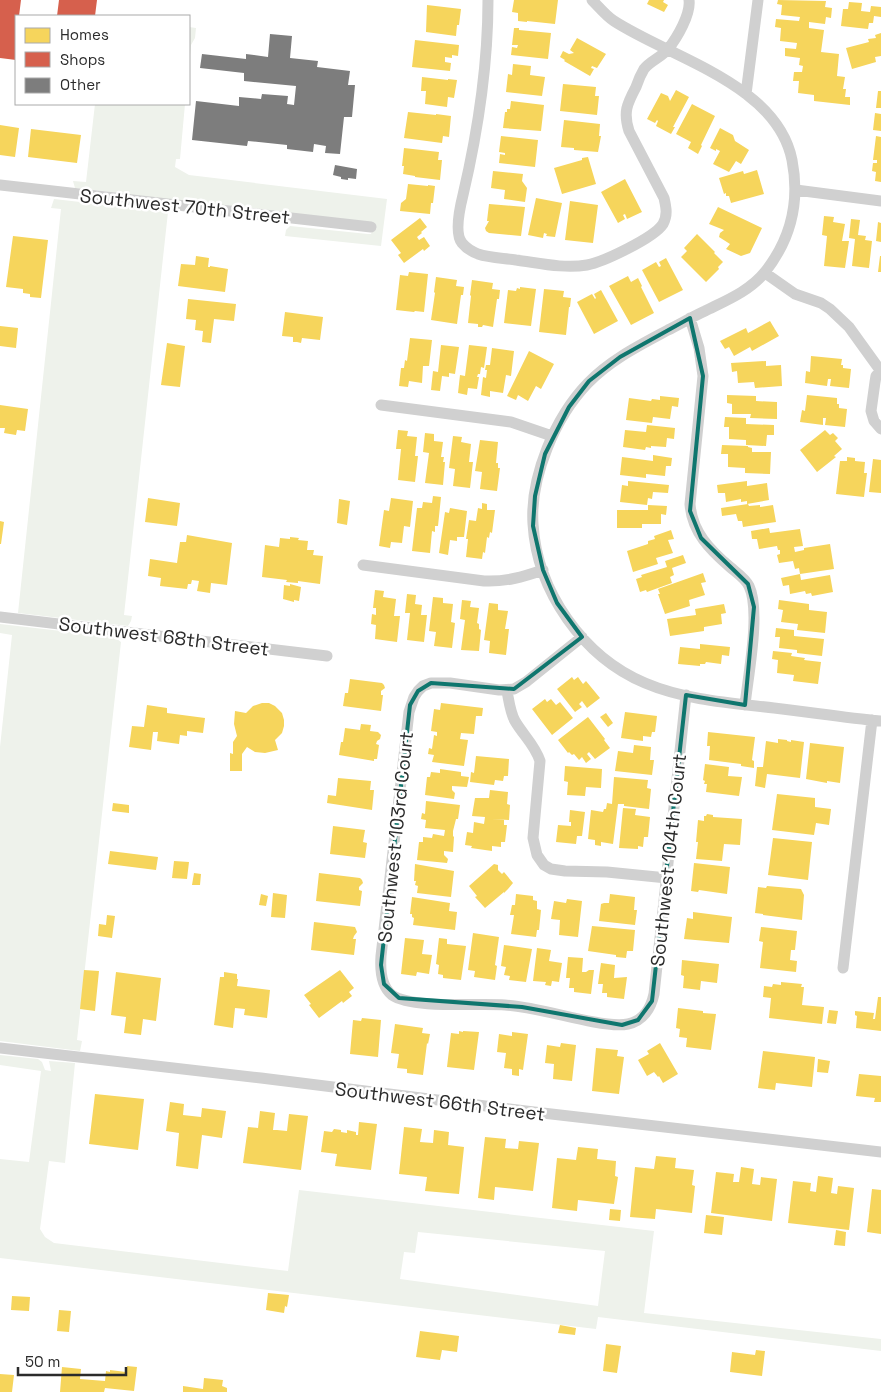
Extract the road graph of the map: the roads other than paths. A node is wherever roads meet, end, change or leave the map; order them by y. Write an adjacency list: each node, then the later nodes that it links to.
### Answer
1 (488, 0): 5 (street)
2 (592, 0): 5 (street)
3 (689, 0): 5 (street)
4 (758, 0): 6 (street)
5 (668, 50): 6 (street)
6 (746, 94): 8 (street)
7 (0, 186): 10 (street, Southwest 70th Street)
8 (796, 190): 9 (street); 11 (street)
9 (881, 201)
10 (371, 227)
11 (765, 272): 12 (street); 13 (street)
12 (690, 318): 16 (street); 24 (street)
13 (880, 370): 15 (street)
14 (381, 404): 16 (street)
15 (881, 429)
16 (552, 436): 18 (street)
17 (363, 565): 18 (street)
18 (543, 570): 20 (street)
19 (0, 617): 21 (street, Southwest 68th Street)
20 (582, 637): 22 (street); 23 (street)
21 (327, 656)
22 (507, 690): 26 (street); 28 (street, Southwest 103rd Court)
23 (686, 695): 24 (street); 26 (street, Southwest 104th Court)
24 (745, 704): 25 (street)
25 (876, 721): 27 (street)
26 (667, 878): 28 (street, Southwest 104th Court)
27 (844, 968)
28 (638, 1020)
29 (0, 1048): 30 (street, Southwest 66th Street)
30 (881, 1152)

